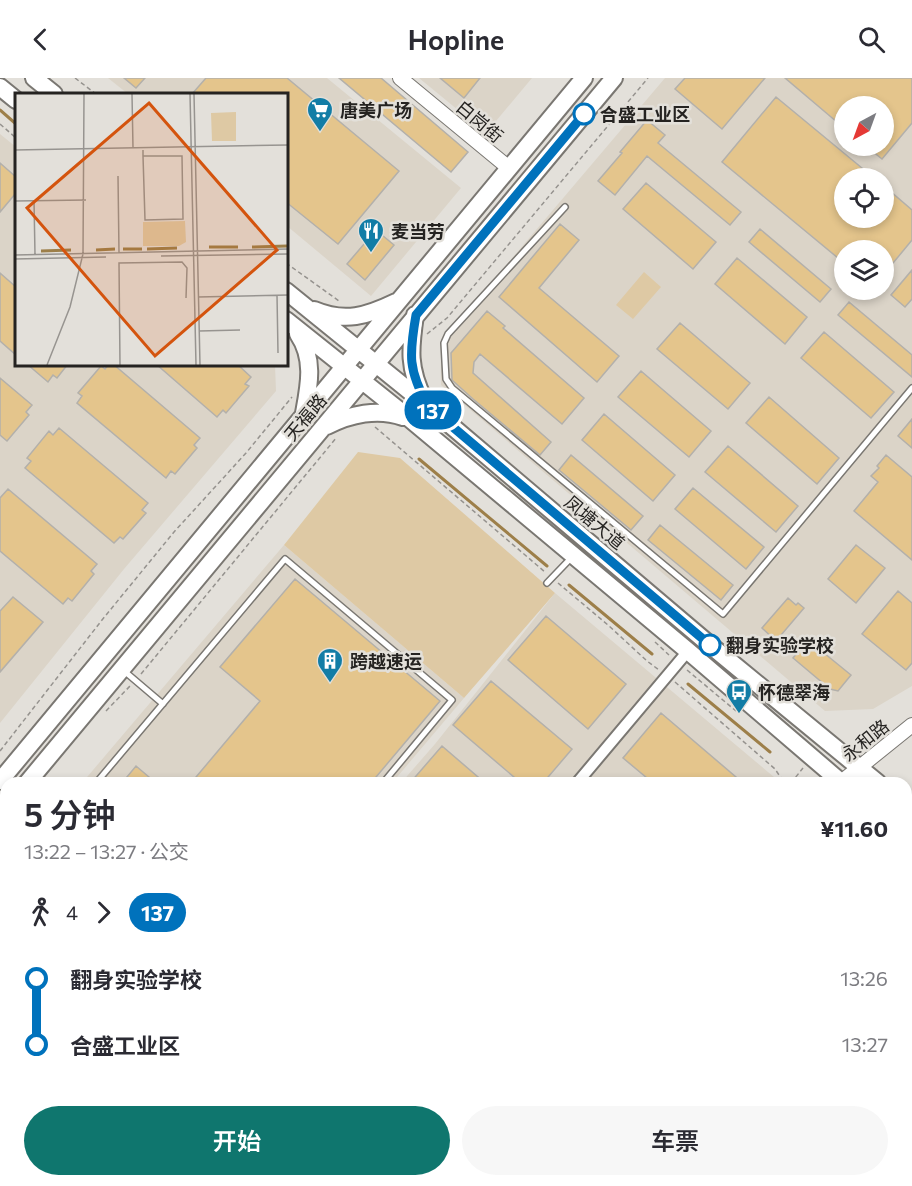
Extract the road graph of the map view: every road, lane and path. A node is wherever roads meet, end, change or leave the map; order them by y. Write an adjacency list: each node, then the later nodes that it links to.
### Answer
1 (34, 78): 8 (main road)
2 (75, 78): 9 (path)
3 (400, 78): 13 (street, 白岗街)
4 (584, 78): 13 (main road, 天福路)
5 (614, 78): 18 (main road, 天福路)
6 (648, 78): 21 (path)
7 (0, 87): 10 (main road)
8 (53, 93)
9 (95, 93)
10 (15, 99)
11 (0, 124): 12 (path)
12 (15, 137)
13 (509, 168): 16 (main road, 天福路)
14 (565, 207): 26 (lane)
15 (288, 293): 17 (main road, 凤塘大道)
16 (399, 301): 17 (main road); 22 (main road, 天福路)
17 (305, 307): 22 (main road, 凤塘大道)
18 (416, 315): 23 (main road, 天福路); 28 (main road)
19 (288, 323): 24 (main road)
20 (288, 323): 30 (main road)
21 (427, 334)
22 (358, 350): 23 (main road, 凤塘大道); 24 (main road, 天福路)
23 (375, 363): 25 (main road, 天福路); 28 (main road, 凤塘大道)
24 (344, 367): 25 (main road); 30 (main road, 天福路)
25 (361, 380): 31 (main road); 32 (main road, 天福路)
26 (912, 388)
27 (292, 397): 44 (path)
28 (428, 406): 45 (main road, 凤塘大道)
29 (370, 413): 31 (main road); 32 (main road); 35 (path)
30 (303, 417): 46 (main road, 天福路)
31 (410, 419): 34 (main road)
32 (321, 429): 38 (main road, 天福路)
33 (340, 433): 40 (path)
34 (574, 556): 35 (lane); 37 (main road)
35 (552, 578): 36 (lane); 39 (path)
36 (547, 583)
37 (688, 651): 39 (street); 52 (main road)
38 (122, 668): 40 (lane); 47 (main road, 天福路)
39 (668, 676): 50 (street); 51 (path)
40 (136, 680): 41 (lane); 42 (path)
41 (163, 704): 48 (lane); 49 (lane)
42 (105, 712)
43 (912, 724): 45 (street, 永和路)
44 (0, 751)
45 (860, 767): 53 (street, 永和路); 54 (main road, 凤塘大道)
46 (3, 777)
47 (32, 777)
48 (101, 777)
49 (388, 777)
50 (582, 777)
51 (780, 777)
52 (834, 777)
53 (848, 777)
54 (871, 777)

